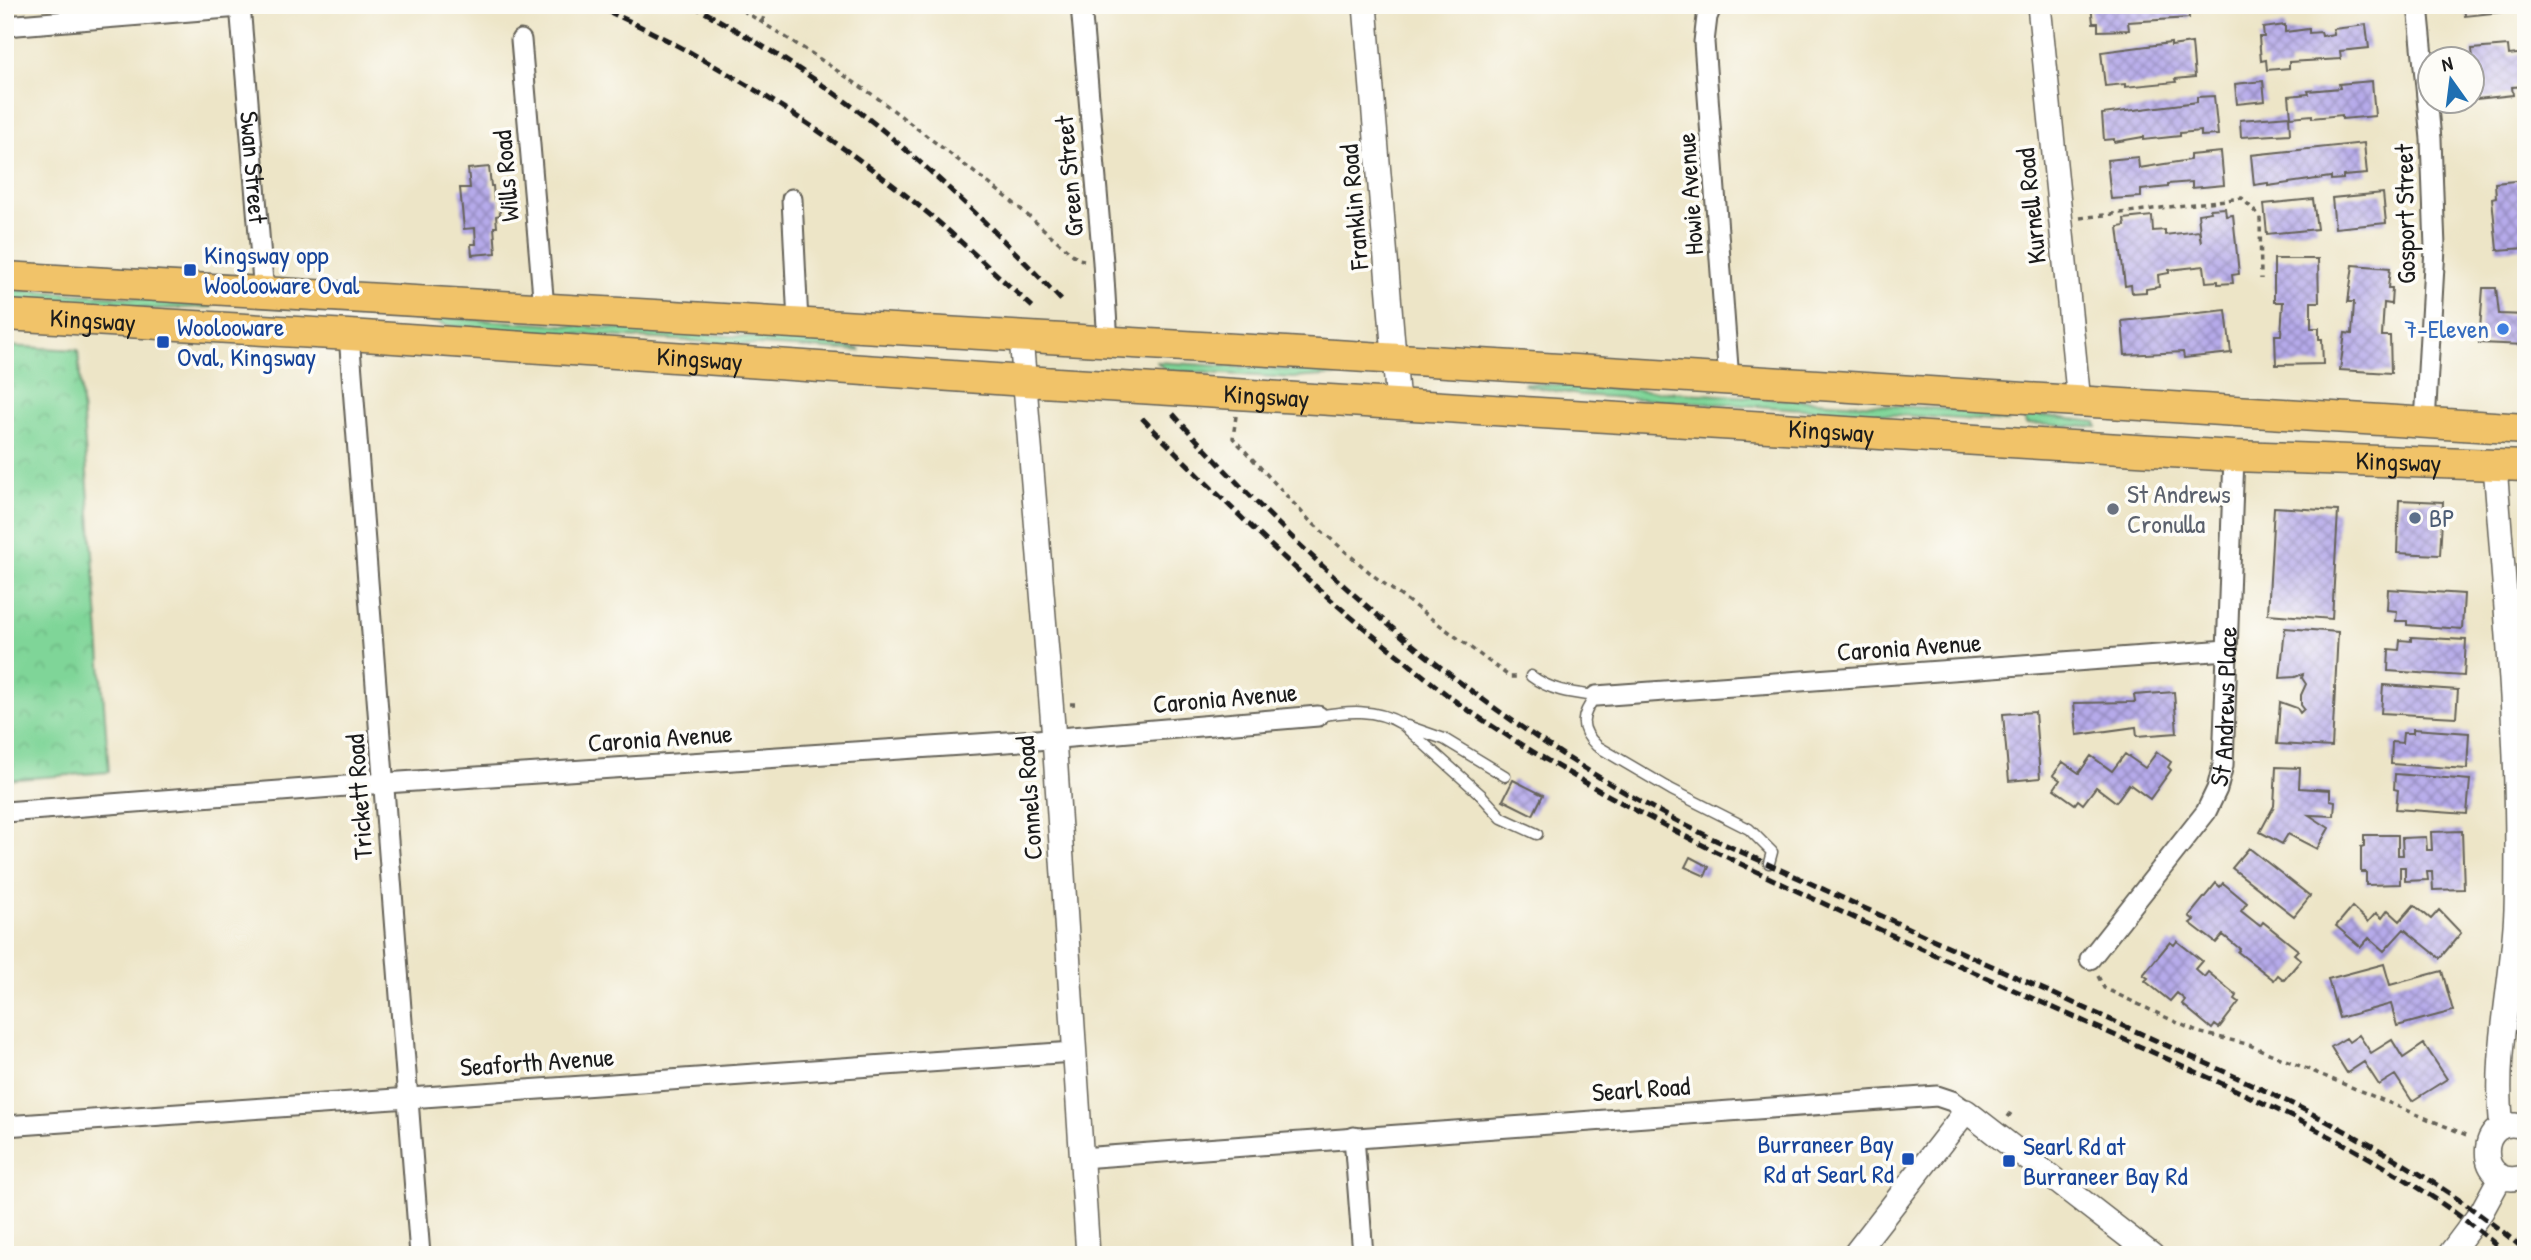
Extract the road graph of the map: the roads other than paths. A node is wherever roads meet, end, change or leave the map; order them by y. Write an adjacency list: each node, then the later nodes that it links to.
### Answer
1 (1081, 5): 18 (street, Green Street)
2 (1365, 5): 19 (street, Franklin Road)
3 (1712, 5): 21 (street, Howie Avenue)
4 (2039, 5): 22 (street, Kurnell Road)
5 (2418, 5): 25 (street, Gosport Street)
6 (240, 6): 7 (street); 11 (street, Swan Street)
7 (5, 26)
8 (521, 40): 12 (street, Wills Road)
9 (792, 200): 14 (street)
10 (5, 278): 11 (main road, Kingsway)
11 (264, 294): 12 (main road, Kingsway); 15 (main road, Swan Street)
12 (544, 308): 14 (main road, Kingsway)
13 (5, 315): 15 (main road, Kingsway)
14 (797, 324): 17 (main road, Kingsway)
15 (264, 330): 16 (main road, Kingsway)
16 (349, 335): 20 (main road, Kingsway); 39 (street, Trickett Road)
17 (1020, 337): 18 (main road, Kingsway); 20 (street, Connels Road)
18 (1108, 343): 19 (main road, Kingsway)
19 (1395, 361): 21 (main road, Kingsway); 23 (street, Franklin Road)
20 (1025, 381): 23 (main road, Kingsway); 37 (street, Connels Road)
21 (1729, 381): 22 (main road, Kingsway)
22 (2078, 402): 24 (main road, Kingsway)
23 (1398, 404): 28 (main road, Kingsway)
24 (2237, 413): 25 (main road, Kingsway); 28 (main road, St Andrews Place)
25 (2425, 423): 26 (main road, Kingsway)
26 (2494, 427): 27 (main road, Kingsway); 29 (main road)
27 (2526, 429)
28 (2234, 456): 29 (main road, Kingsway); 32 (street, St Andrews Place)
29 (2495, 465): 30 (main road, Kingsway); 31 (street)
30 (2526, 466)
31 (2515, 597): 48 (street)
32 (2227, 650): 34 (street, Caronia Avenue); 43 (street, St Andrews Place)
33 (1531, 676): 34 (lane)
34 (1596, 696): 42 (lane)
35 (1318, 716): 36 (lane); 37 (street, Caronia Avenue)
36 (1402, 724): 38 (lane); 41 (lane)
37 (1054, 738): 39 (street, Caronia Avenue); 44 (street, Connels Road)
38 (1505, 776)
39 (385, 783): 40 (street, Caronia Avenue); 45 (street, Trickett Road)
40 (5, 812)
41 (1537, 834)
42 (1769, 863)
43 (2090, 959)
44 (1073, 1052): 45 (street, Seaforth Avenue); 51 (street, Connels Road)
45 (408, 1097): 47 (street, Seaforth Avenue); 54 (street, Trickett Road)
46 (1966, 1111): 50 (street, Searl Road); 57 (street); 58 (street, Searl Road)
47 (5, 1126)
48 (2502, 1127): 49 (street); 52 (street)
49 (2526, 1128)
50 (1354, 1137): 51 (street, Searl Road); 56 (street)
51 (1081, 1158): 55 (street, Connels Road)
52 (2501, 1176): 53 (street); 59 (street)
53 (2526, 1176)
54 (420, 1255)
55 (1088, 1255)
56 (1363, 1255)
57 (1854, 1255)
58 (2152, 1255)
59 (2449, 1255)

